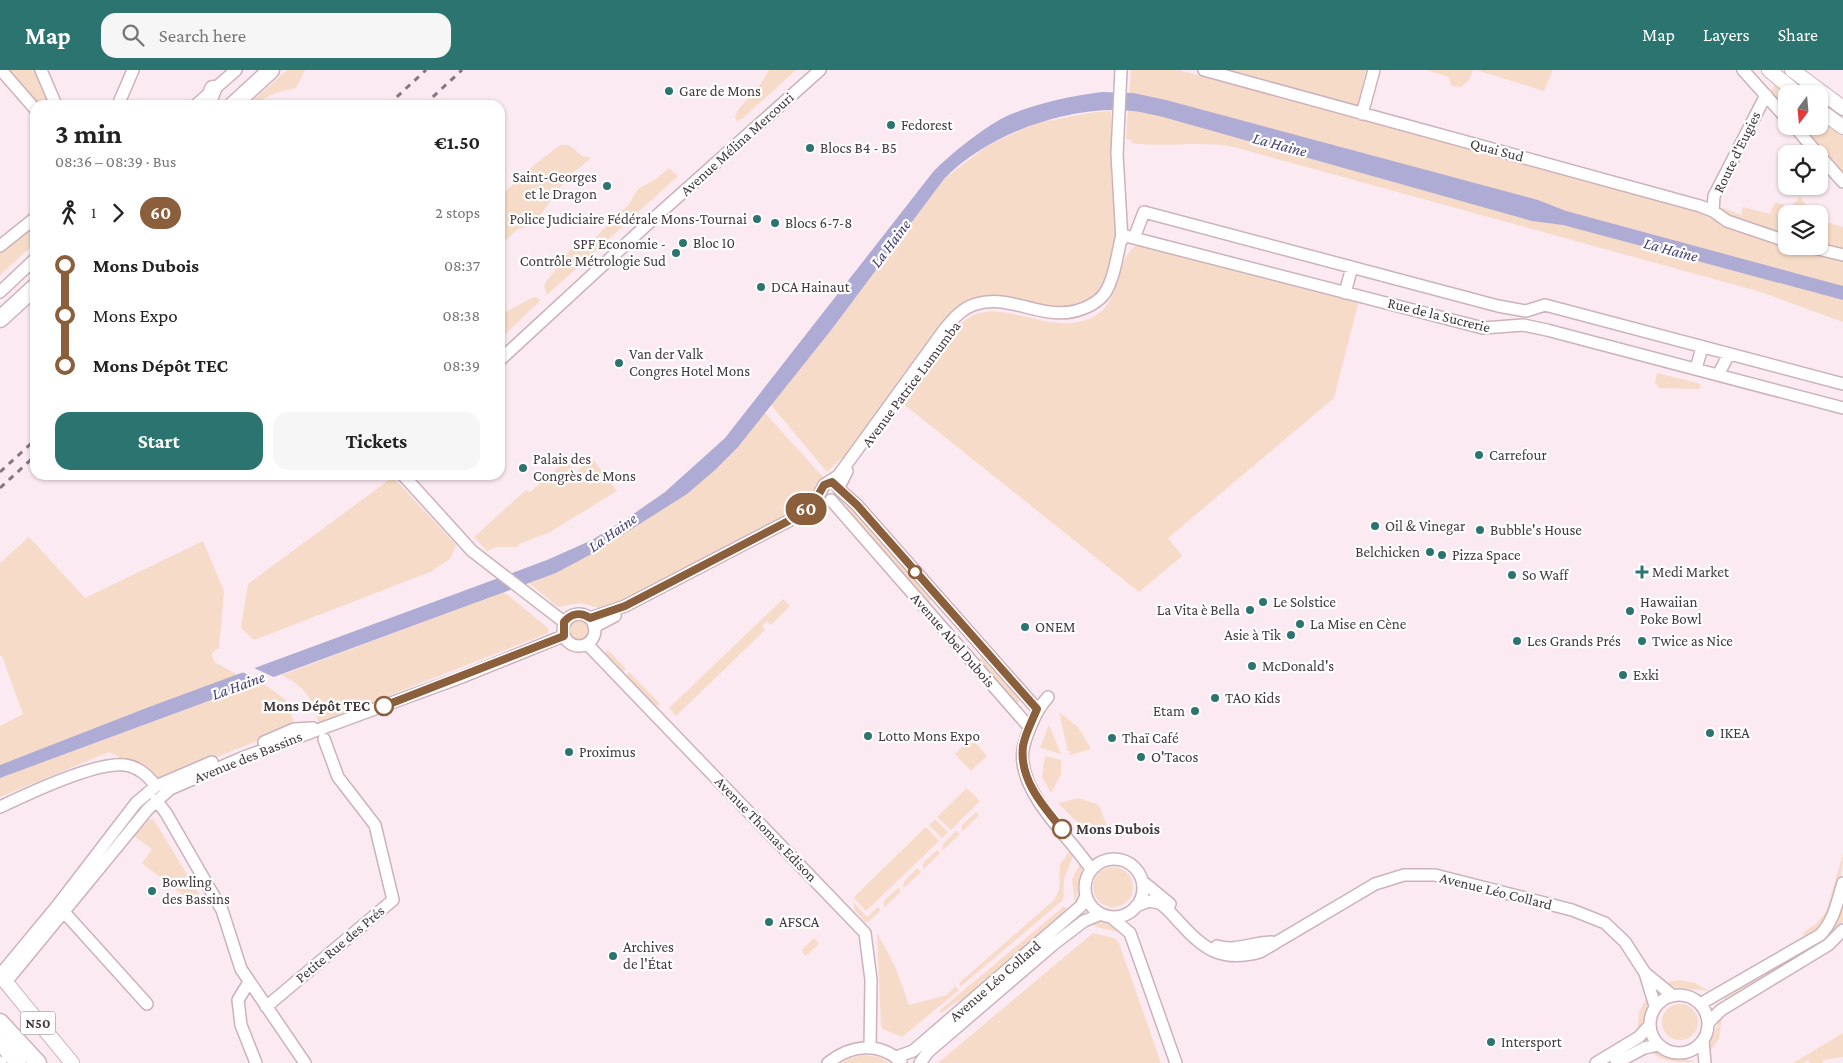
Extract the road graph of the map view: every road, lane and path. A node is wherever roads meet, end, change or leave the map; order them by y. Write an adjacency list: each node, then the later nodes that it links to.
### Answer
1 (41, 70): 16 (street)
2 (133, 70): 17 (street)
3 (236, 70): 14 (street)
4 (271, 70): 20 (highway)
5 (820, 70): 47 (street, Avenue Mélina Mercouri)
6 (1121, 70): 33 (street, Avenue Patrice Lumumba)
7 (1204, 70): 24 (street, Quai Sud)
8 (1374, 70): 24 (street)
9 (1743, 70): 15 (street)
10 (1792, 70): 22 (main road)
11 (1773, 74): 13 (main road)
12 (2, 76): 21 (street)
13 (1787, 85)
14 (213, 89): 18 (street); 19 (highway)
15 (1766, 95): 23 (street); 31 (street, Route d'Eugies)
16 (51, 100)
17 (120, 100)
18 (201, 100)
19 (209, 100)
20 (238, 100)
21 (30, 104)
22 (1843, 108)
23 (1778, 109)
24 (1362, 114): 31 (street, Quai Sud)
25 (1828, 116): 26 (main road)
26 (1843, 127)
27 (1802, 135): 28 (street)
28 (1810, 145)
29 (1828, 165): 30 (street)
30 (1843, 182)
31 (1713, 211): 34 (street, Quai Sud)
32 (30, 222): 36 (street)
33 (1122, 235): 35 (street, Rue de la Sucrerie); 53 (street, Avenue Patrice Lumumba)
34 (1778, 237)
35 (1134, 238): 40 (street); 43 (street, Rue de la Sucrerie)
36 (0, 246)
37 (1828, 251): 38 (street)
38 (1843, 255)
39 (30, 264): 41 (street)
40 (1352, 267): 43 (street); 45 (street)
41 (0, 292)
42 (30, 292): 44 (highway)
43 (1345, 293): 48 (street, Rue de la Sucrerie)
44 (0, 319)
45 (1702, 347): 46 (street); 48 (street)
46 (1729, 354): 49 (street); 50 (street)
47 (505, 355)
48 (1696, 369): 49 (street, Rue de la Sucrerie)
49 (1718, 375): 51 (street, Rue de la Sucrerie)
50 (1843, 384)
51 (1843, 408)
52 (408, 480): 54 (street)
53 (832, 494): 55 (street); 59 (street, Avenue Abel Dubois); 60 (street, Avenue Abel Dubois)
54 (564, 622): 55 (street); 56 (street)
55 (592, 622): 57 (street)
56 (564, 636): 57 (street); 61 (street, Avenue des Bassins)
57 (587, 644): 89 (street, Avenue Thomas Edison)
58 (1048, 697): 59 (street)
59 (1037, 709): 60 (street)
60 (1030, 728): 65 (street)
61 (322, 734): 62 (street); 63 (street, Avenue des Bassins); 82 (street, Petite Rue des Prés)
62 (156, 786): 64 (street); 76 (street)
63 (156, 800): 70 (street, Avenue des Bassins); 77 (street)
64 (0, 807)
65 (1092, 869): 66 (street); 68 (street)
66 (1142, 882): 69 (street); 74 (street, Avenue Léo Collard)
67 (1843, 883): 80 (street)
68 (1086, 896): 71 (street); 91 (street, Avenue Léo Collard)
69 (1134, 908): 71 (street); 73 (street); 74 (street, Avenue Léo Collard)
70 (64, 912): 76 (street, Avenue des Bassins); 79 (street)
71 (1106, 915): 73 (street); 100 (street, Avenue Léo Collard)
72 (1843, 930): 84 (street)
73 (1130, 933): 101 (street)
74 (1276, 942): 75 (street, Avenue Léo Collard)
75 (1645, 973): 78 (street, Avenue Léo Collard); 81 (street, Avenue Léo Collard)
76 (2, 977): 96 (main road, N50)
77 (249, 982): 82 (street); 97 (street)
78 (1672, 995): 80 (street); 81 (street)
79 (147, 1004)
80 (1700, 1004): 84 (street)
81 (1655, 1006): 85 (street)
82 (266, 1007): 98 (street)
83 (0, 1022): 95 (highway)
84 (1708, 1023): 87 (street)
85 (1649, 1026): 88 (street); 102 (street)
86 (0, 1040): 94 (highway, N50)
87 (1703, 1042): 90 (street); 93 (street)
88 (1658, 1045): 90 (street); 92 (street)
89 (870, 1047): 91 (street); 99 (street)
90 (1686, 1052): 93 (street)
91 (899, 1060)
92 (1622, 1061)
93 (1704, 1062)
94 (18, 1063)
95 (38, 1063)
96 (72, 1063)
97 (256, 1063)
98 (305, 1063)
99 (828, 1063)
100 (920, 1063)
101 (1176, 1063)
102 (1596, 1063)

